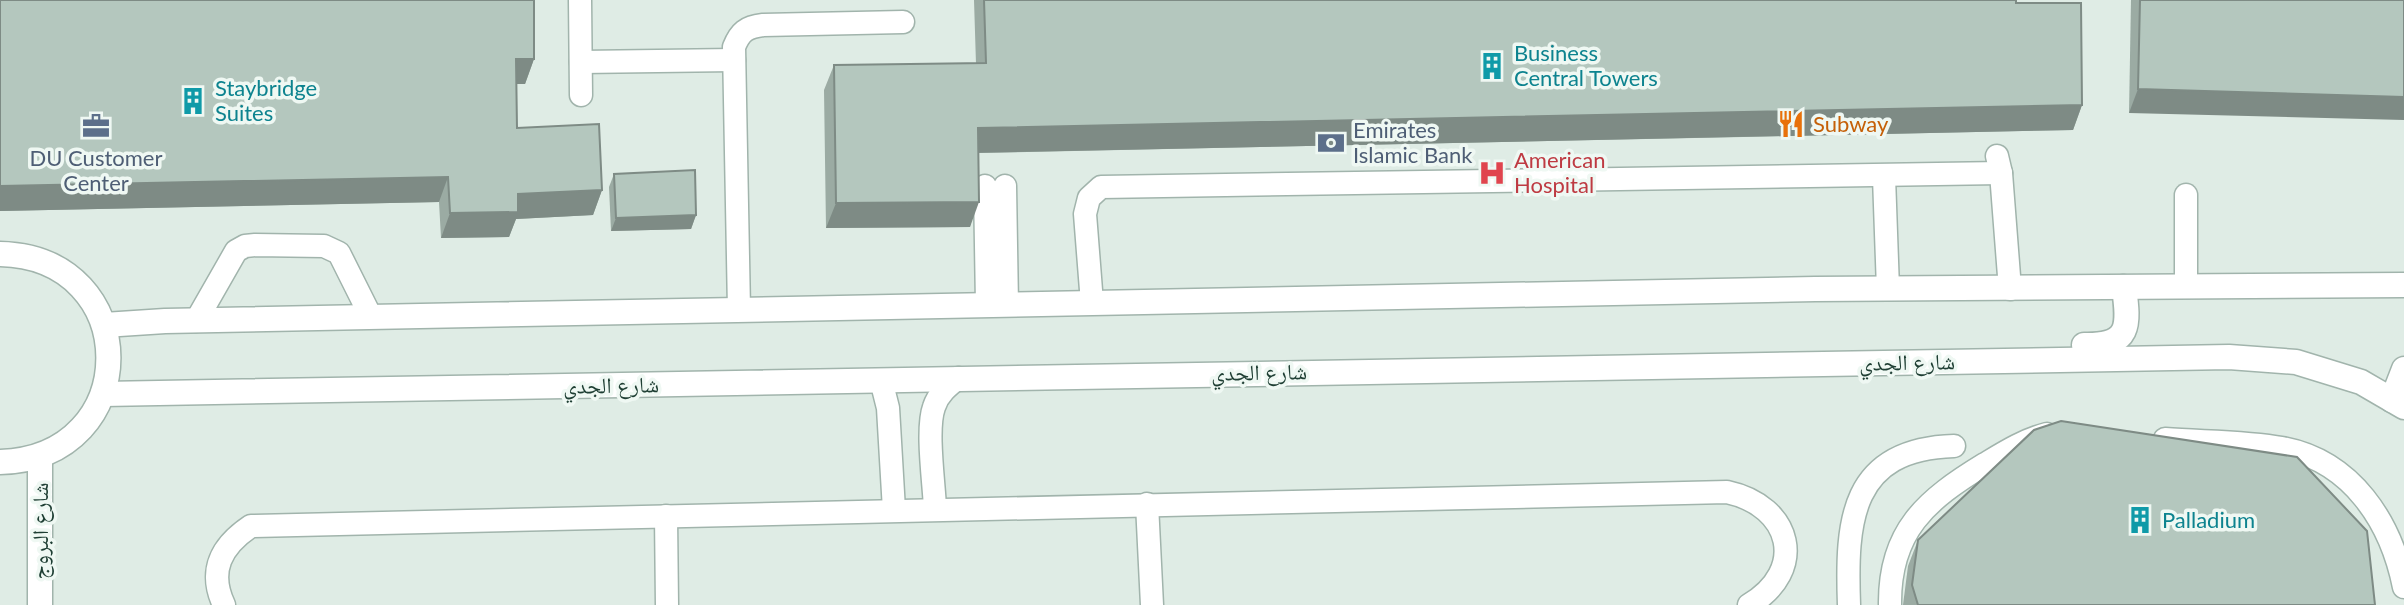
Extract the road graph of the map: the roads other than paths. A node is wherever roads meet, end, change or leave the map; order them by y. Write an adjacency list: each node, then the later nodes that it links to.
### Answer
1 (580, 0): 4 (lane)
2 (903, 22): 3 (lane)
3 (734, 60): 4 (lane); 17 (lane)
4 (581, 62): 5 (lane)
5 (581, 95)
6 (1884, 177): 13 (lane); 14 (lane); 15 (lane)
7 (995, 186): 16 (lane)
8 (2186, 195): 11 (lane)
9 (0, 254): 20 (street)
10 (2404, 285): 11 (street)
11 (2186, 286): 12 (street)
12 (2124, 287): 14 (street); 21 (street)
13 (1888, 289): 14 (street); 15 (street)
14 (2010, 289)
15 (1092, 303): 16 (street)
16 (997, 305): 17 (street)
17 (739, 310): 18 (street)
18 (371, 317): 19 (street); 19 (lane)
19 (196, 321): 20 (street)
20 (104, 325): 25 (street)
21 (1963, 361): 23 (street, شارع الجدي); 26 (street, شارع الجدي)
22 (2404, 369): 26 (street)
23 (958, 378): 24 (street, شارع الجدي); 33 (lane)
24 (881, 380): 25 (street, شارع الجدي); 34 (lane)
25 (103, 394): 30 (street)
26 (2398, 403)
27 (2065, 432): 43 (lane)
28 (2139, 437): 36 (lane)
29 (1954, 446): 42 (lane)
30 (40, 456): 31 (street); 37 (street, شارع البروج)
31 (0, 462)
32 (1147, 504): 33 (lane); 40 (lane); 41 (lane)
33 (935, 508): 34 (lane)
34 (894, 510): 35 (lane)
35 (666, 516): 38 (lane); 39 (lane)
36 (2404, 587)
37 (40, 605)
38 (224, 605)
39 (667, 605)
40 (1152, 605)
41 (1749, 605)
42 (1849, 605)
43 (1890, 605)

